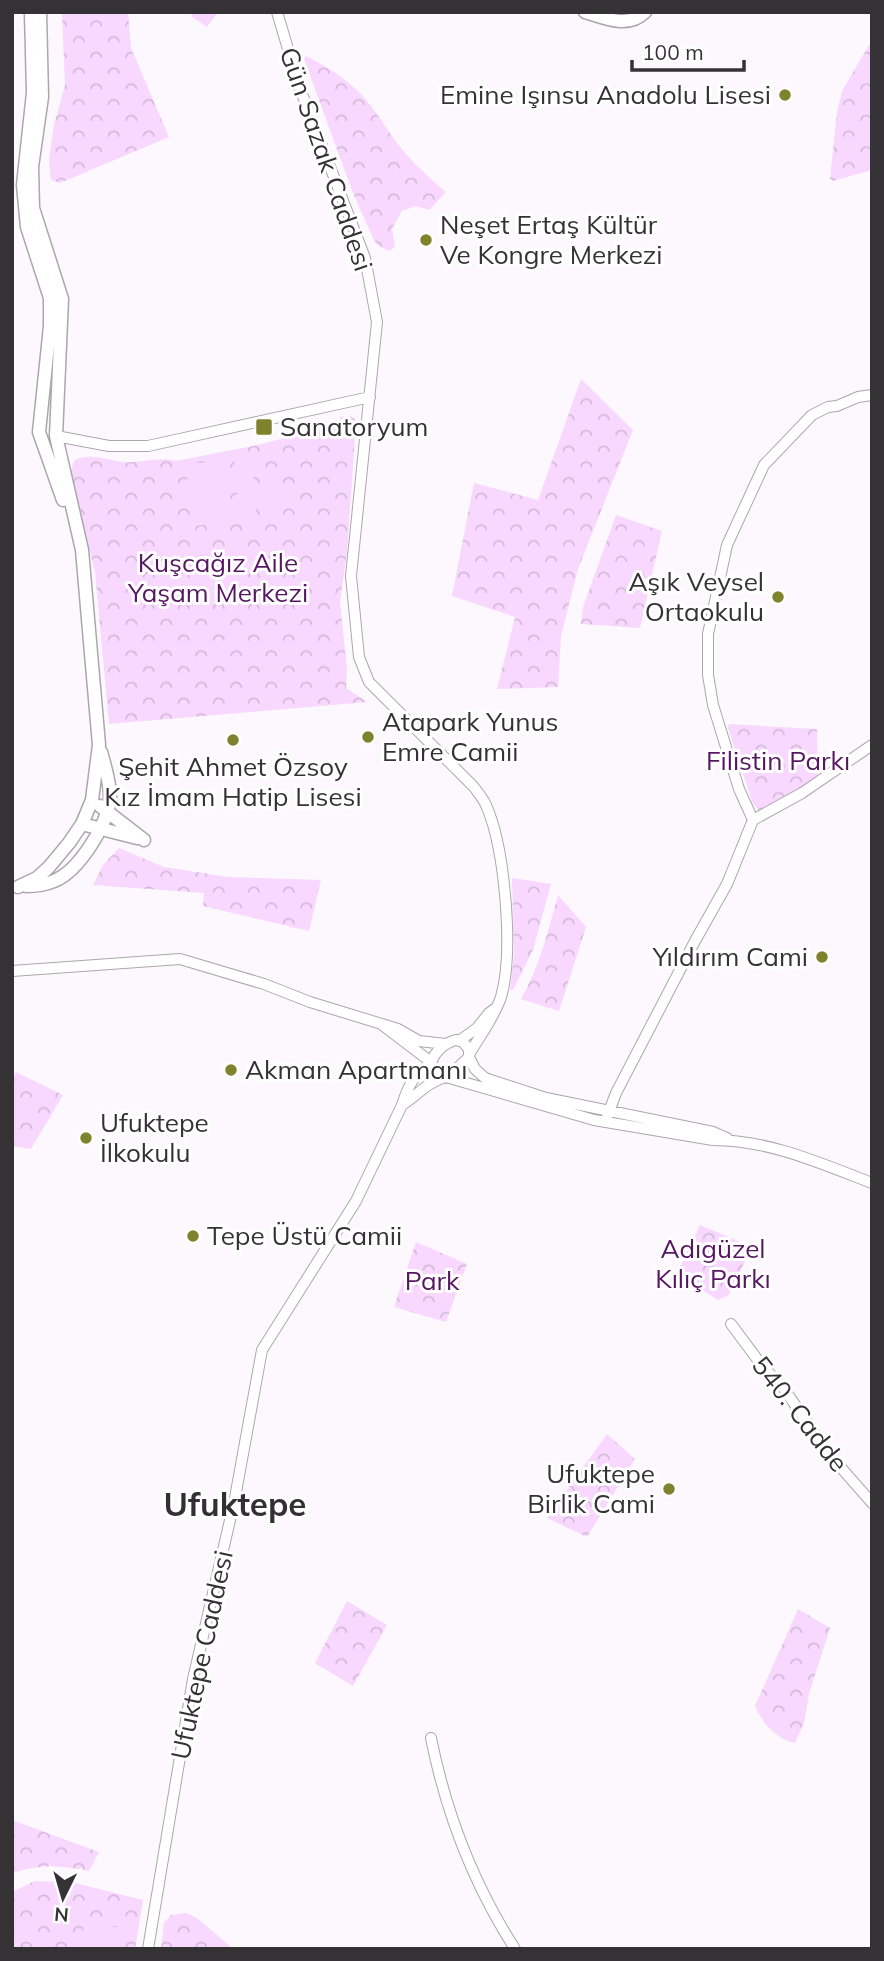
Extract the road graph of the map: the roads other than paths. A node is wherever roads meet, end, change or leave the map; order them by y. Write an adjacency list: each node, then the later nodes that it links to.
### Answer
1 (32, 12): 9 (main road)
2 (40, 12): 8 (main road)
3 (277, 12): 7 (street, Gün Sazak Caddesi)
4 (585, 12): 5 (main road)
5 (645, 12)
6 (872, 395): 14 (street)
7 (370, 397): 8 (street); 19 (street, Gün Sazak Caddesi)
8 (56, 436): 9 (main road)
9 (82, 550): 10 (main road)
10 (99, 745): 12 (main road); 13 (main road)
11 (872, 745): 14 (street)
12 (92, 800): 13 (main road); 15 (main road)
13 (107, 811): 16 (main road); 16 (main road)
14 (753, 820): 27 (street)
15 (82, 824): 16 (main road); 17 (main road)
16 (100, 828): 17 (main road)
17 (15, 887)
18 (12, 971): 20 (street)
19 (496, 1007): 21 (street, Gün Sazak Caddesi); 23 (street, Gün Sazak Caddesi)
20 (381, 1024): 22 (street); 24 (street)
21 (459, 1041): 22 (street); 23 (street)
22 (446, 1044): 24 (street)
23 (469, 1055): 25 (street); 27 (street)
24 (431, 1065): 25 (street); 26 (street, Ufuktepe Caddesi)
25 (446, 1077): 26 (street, Ufuktepe Caddesi); 27 (street)
26 (402, 1105): 32 (street, Ufuktepe Caddesi)
27 (601, 1115): 28 (street)
28 (872, 1184)
29 (731, 1324): 30 (street, 540. Cadde)
30 (872, 1503)
31 (431, 1738): 33 (street)
32 (148, 1949)
33 (515, 1949)

